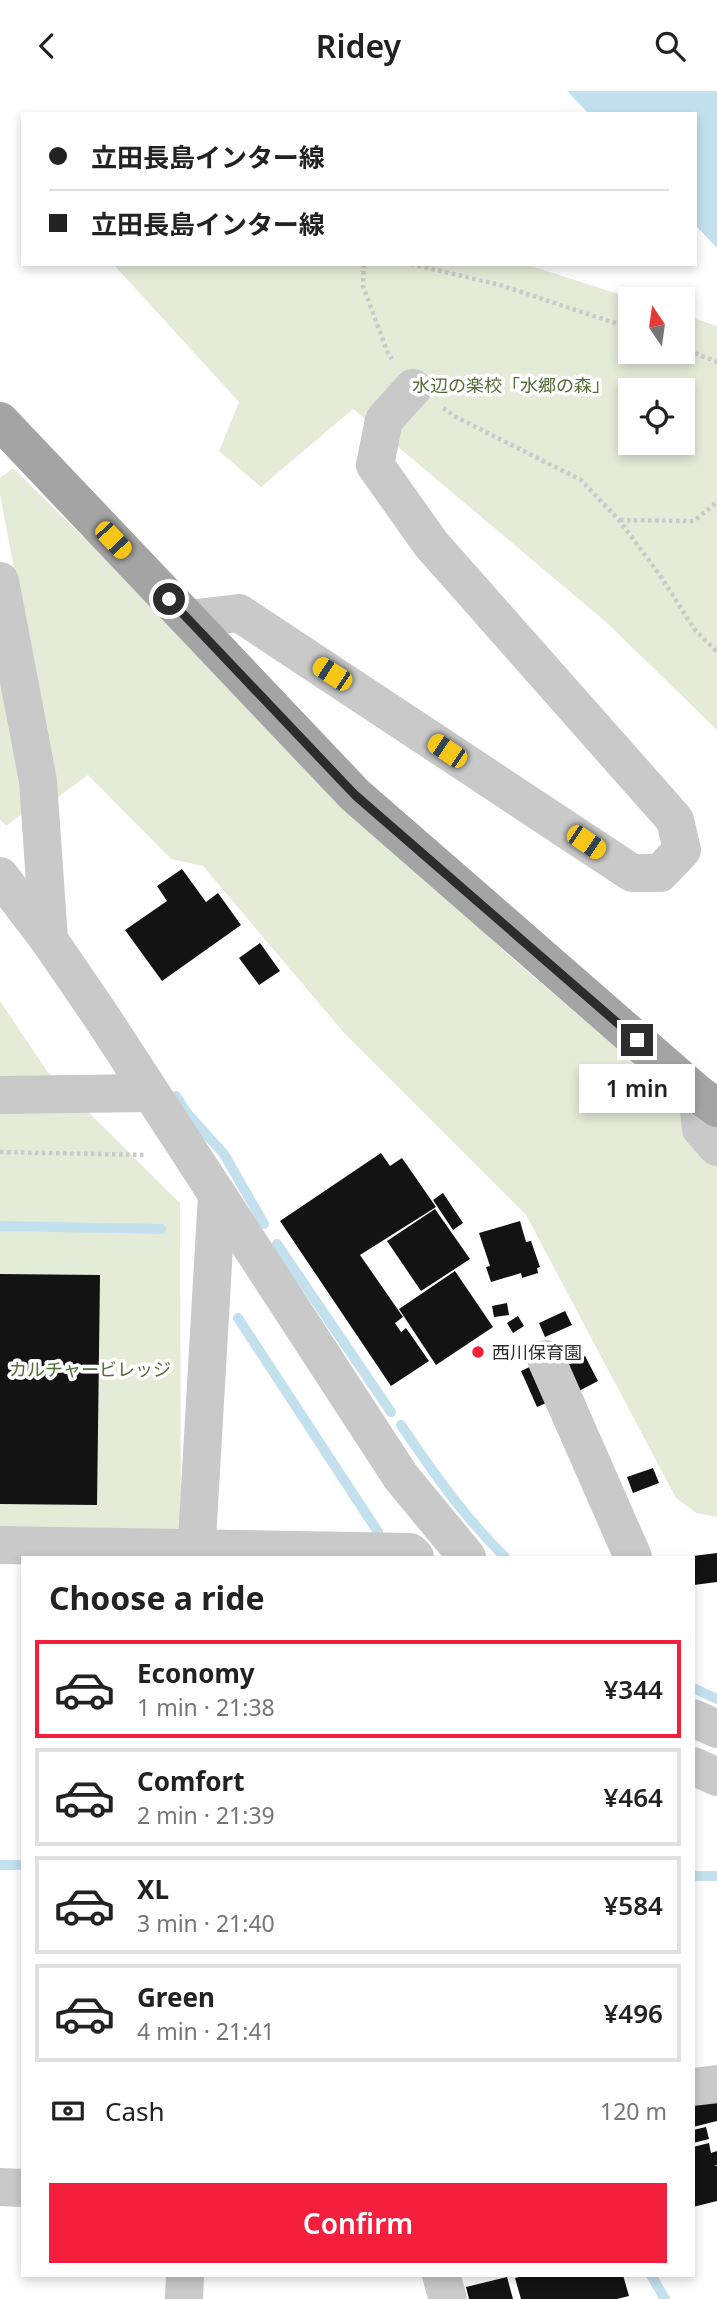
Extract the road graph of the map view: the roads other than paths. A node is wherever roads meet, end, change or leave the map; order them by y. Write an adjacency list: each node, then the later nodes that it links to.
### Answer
1 (413, 388): 4 (street)
2 (0, 421): 4 (main road)
3 (0, 581): 6 (street)
4 (188, 619): 9 (main road)
5 (0, 876): 6 (street)
6 (49, 940): 7 (street)
7 (150, 1093): 8 (street); 11 (street)
8 (0, 1094)
9 (707, 1100): 10 (street)
10 (717, 1147)
11 (216, 1195): 14 (street); 16 (street)
12 (546, 1359): 17 (street)
13 (0, 1545): 14 (street)
14 (196, 1553): 15 (street)
15 (414, 1556)
16 (466, 1556)
17 (633, 1556)
18 (695, 1719): 19 (street)
19 (717, 1729)
20 (695, 1767): 21 (street)
21 (717, 1777)
22 (717, 2084): 23 (street)
23 (695, 2087)
24 (0, 2187): 25 (street)
25 (21, 2188)
26 (185, 2277): 28 (street)
27 (442, 2277): 29 (street)
28 (184, 2299)
29 (448, 2299)

